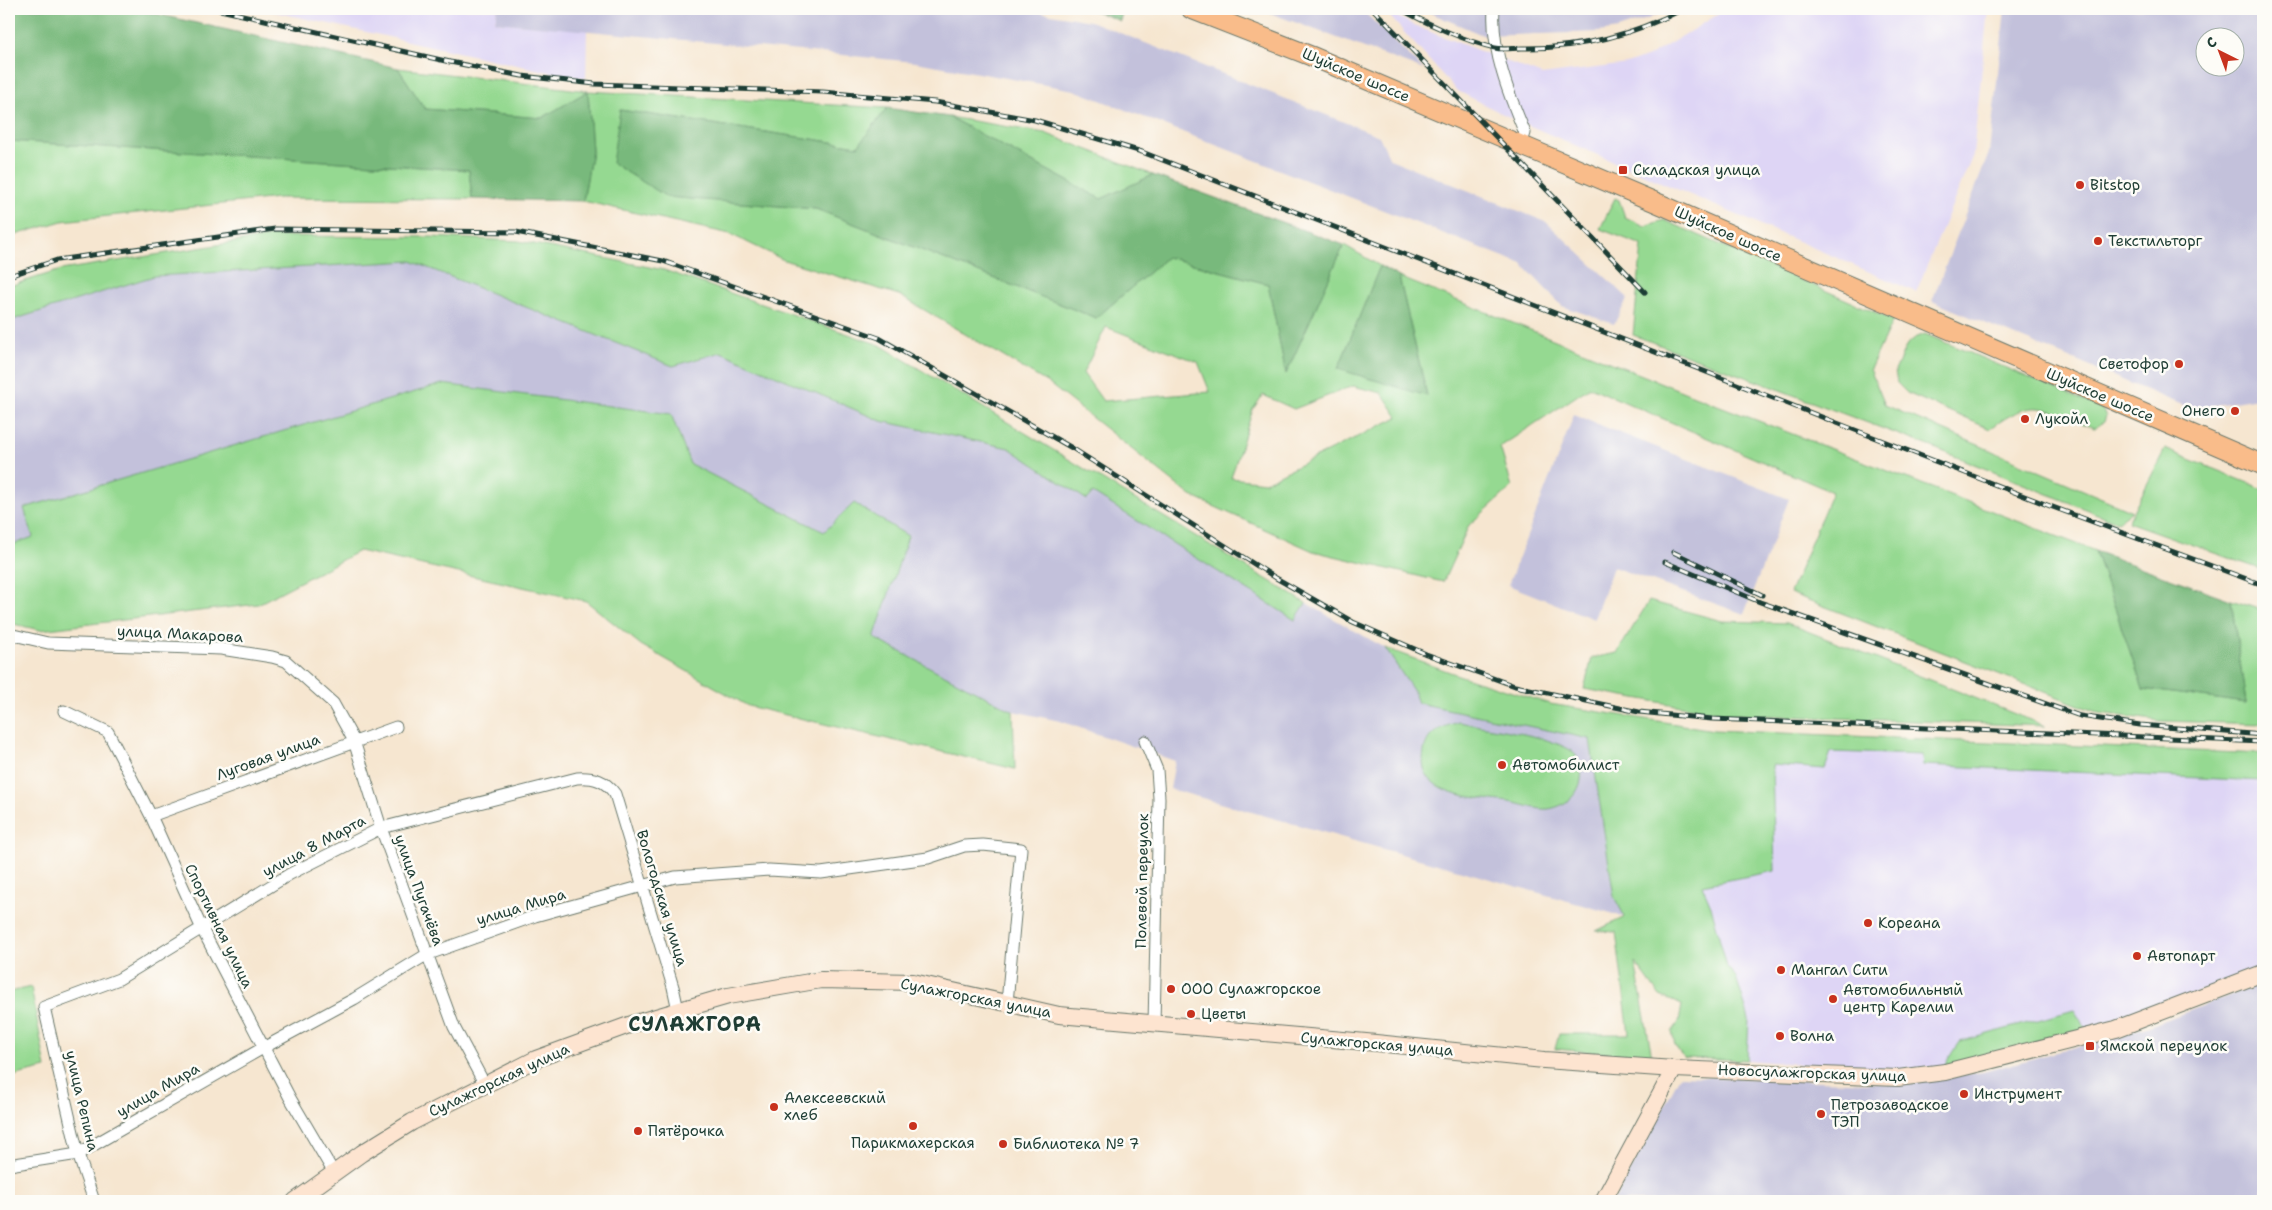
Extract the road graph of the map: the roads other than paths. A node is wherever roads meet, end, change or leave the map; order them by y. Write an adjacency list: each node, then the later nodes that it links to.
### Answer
1 (1191, 9): 3 (main road, Шуйское шоссе)
2 (1494, 9): 3 (street)
3 (1521, 145): 4 (main road, Шуйское шоссе)
4 (2263, 466)
5 (9, 634): 6 (street, улица Макарова)
6 (333, 703): 9 (street, улица Пугачёва)
7 (64, 711): 12 (street, Спортивная улица)
8 (396, 727): 9 (street, Луговая улица)
9 (354, 741): 12 (street, Луговая улица); 13 (street, улица Пугачёва)
10 (1144, 741): 21 (street, Полевой переулок)
11 (615, 794): 13 (street, улица 8 Марта); 14 (street, Вологодская улица)
12 (151, 816): 15 (street, Спортивная улица)
13 (381, 828): 15 (street, улица 8 Марта); 16 (street, улица Пугачёва)
14 (643, 888): 16 (street, улица Мира); 18 (street, улица Мира); 20 (street, Вологодская улица)
15 (202, 929): 19 (street, улица 8 Марта); 22 (street, Спортивная улица)
16 (426, 955): 22 (street, улица Мира); 25 (street, улица Пугачёва)
17 (2263, 973): 24 (main road, Новосулажгорская улица)
18 (1007, 1003): 20 (main road, Сулажгорская улица); 21 (main road, Сулажгорская улица)
19 (44, 1007): 26 (street, улица Репина)
20 (678, 1010): 25 (main road, Сулажгорская улица)
21 (1154, 1025): 23 (main road, Сулажгорская улица)
22 (263, 1048): 26 (street, улица Мира); 28 (street, Спортивная улица)
23 (1526, 1058): 24 (main road, Новосулажгорская улица)
24 (1674, 1069): 31 (main road)
25 (484, 1083): 28 (main road, Сулажгорская улица)
26 (78, 1154): 27 (street); 29 (street, улица Репина)
27 (9, 1165)
28 (334, 1173): 30 (main road, Сулажгорская улица)
29 (94, 1201)
30 (295, 1201)
31 (1603, 1201)

